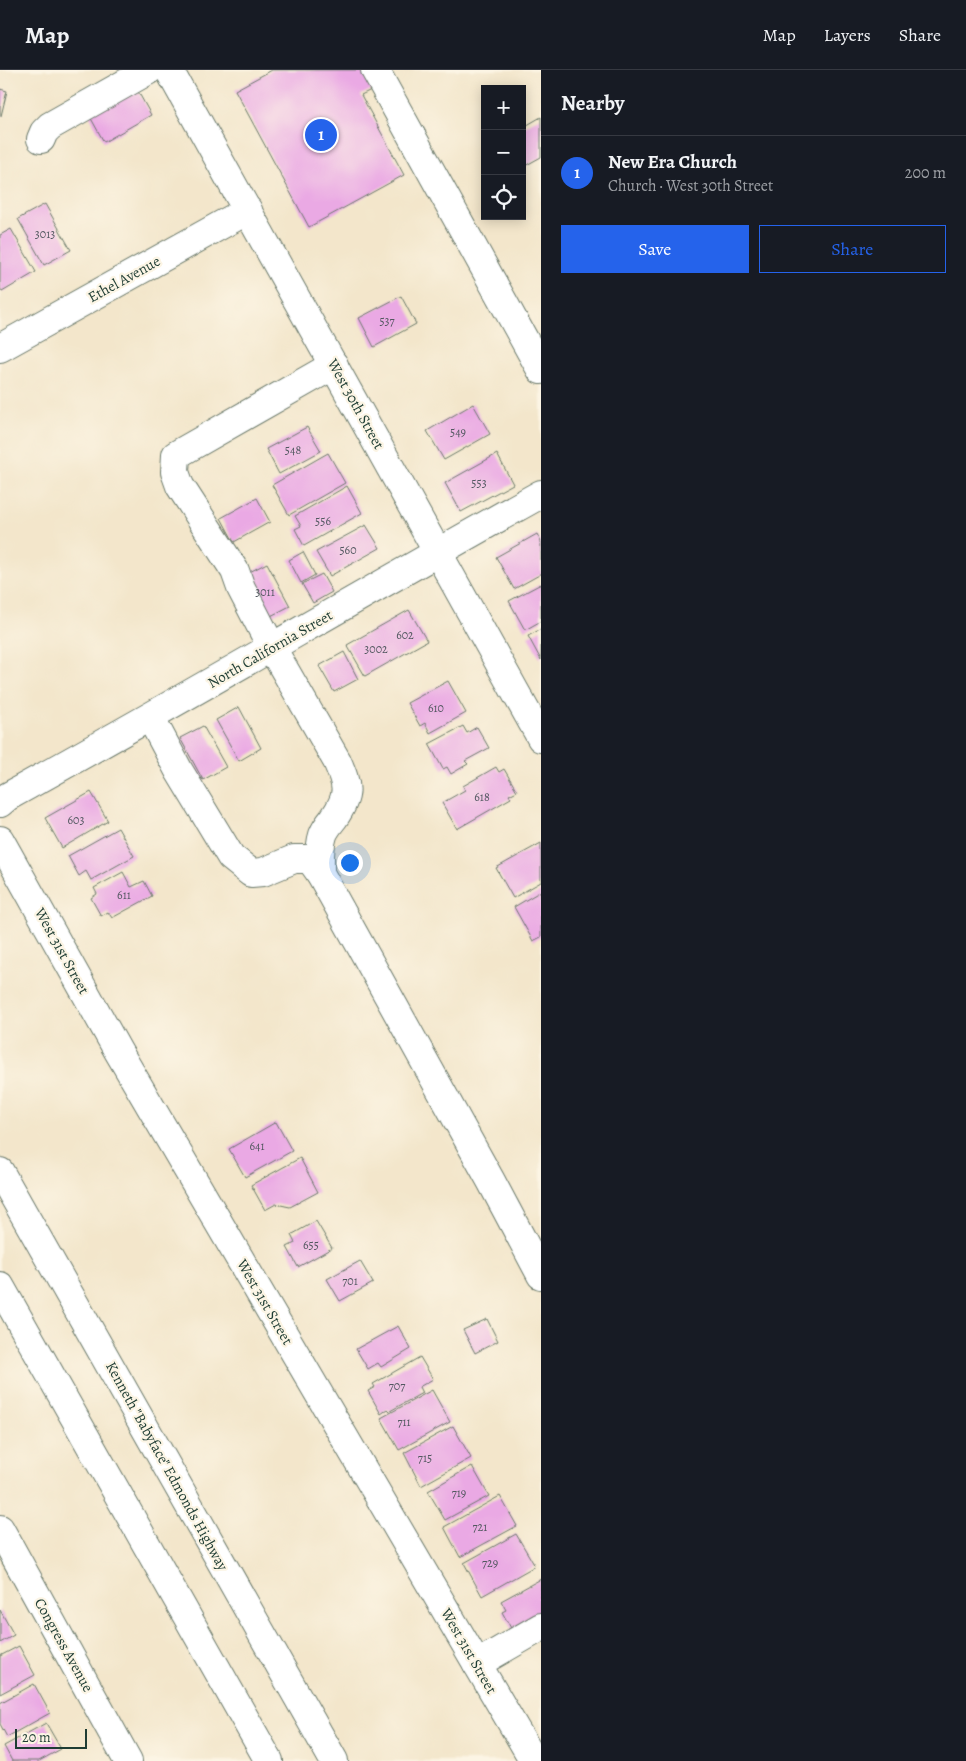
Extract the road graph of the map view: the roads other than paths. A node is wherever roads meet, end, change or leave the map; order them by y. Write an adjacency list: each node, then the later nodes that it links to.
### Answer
1 (375, 70): 7 (main road)
2 (170, 72): 3 (main road); 4 (main road, West 30th Street)
3 (41, 139)
4 (248, 210): 5 (main road, Ethel Avenue); 6 (main road, West 30th Street)
5 (0, 348)
6 (334, 365): 9 (main road, West 30th Street); 10 (main road)
7 (541, 370)
8 (541, 494): 9 (main road, North California Street)
9 (438, 552): 10 (main road, North California Street); 12 (main road, West 30th Street)
10 (272, 648): 11 (main road, North California Street); 15 (main road)
11 (151, 718): 13 (main road, North California Street); 15 (main road)
12 (541, 738)
13 (0, 803)
14 (0, 840): 21 (main road, West 31st Street)
15 (320, 873): 17 (main road)
16 (0, 1172): 24 (main road, Kenneth "Babyface" Edmonds Highway)
17 (541, 1275)
18 (0, 1286): 23 (main road)
19 (0, 1529): 22 (main road, Congress Avenue)
20 (541, 1627): 21 (main road)
21 (477, 1664): 25 (main road, West 31st Street)
22 (128, 1761)
23 (269, 1761)
24 (334, 1761)
25 (534, 1761)

